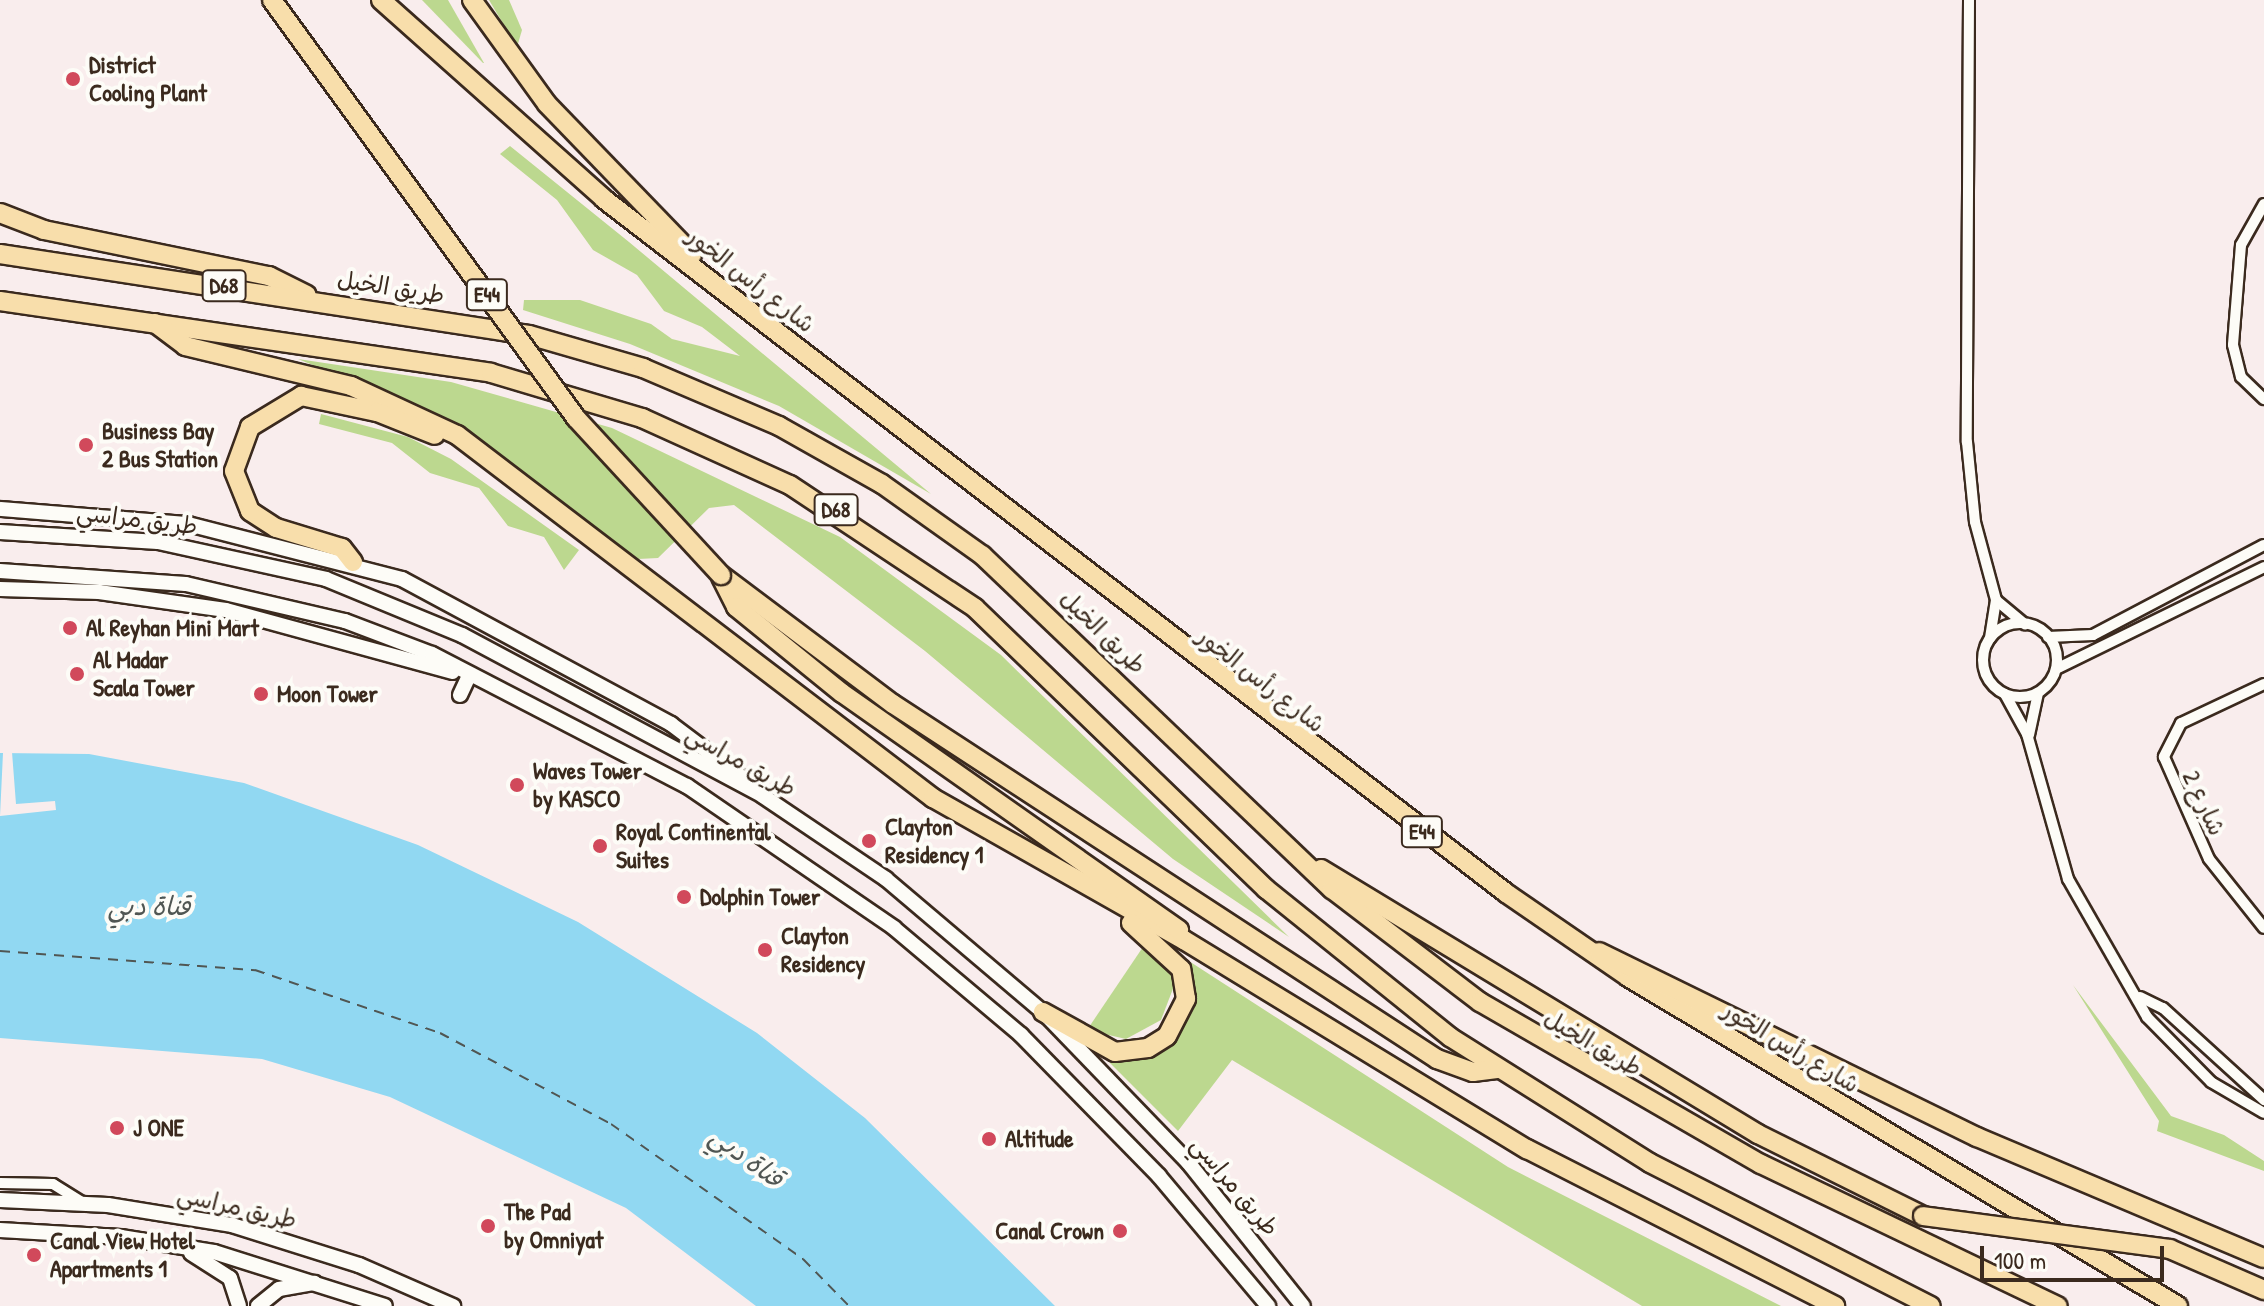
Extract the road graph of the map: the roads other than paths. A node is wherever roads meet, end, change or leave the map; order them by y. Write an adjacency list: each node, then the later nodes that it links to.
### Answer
1 (272, 0): 20 (highway, E44, bridge)
2 (381, 0): 8 (highway, شارع رأس الخور / E44)
3 (472, 0): 8 (highway)
4 (1969, 0): 22 (street)
5 (2264, 204): 12 (street)
6 (0, 213): 9 (highway)
7 (0, 254): 9 (highway, طريق الخيل / D68)
8 (717, 283): 38 (highway, شارع رأس الخور / E44)
9 (312, 299): 34 (highway, طريق الخيل / D68)
10 (0, 301): 11 (highway, D68)
11 (155, 323): 15 (highway); 43 (highway, D68)
12 (2264, 399)
13 (0, 509): 17 (street)
14 (0, 532): 33 (street, طريق مراسي)
15 (593, 535): 17 (highway); 35 (highway)
16 (2264, 545): 24 (street)
17 (353, 562): 33 (street)
18 (2264, 567): 26 (street)
19 (0, 571): 27 (street, طريق مراسي)
20 (721, 575): 37 (highway); 43 (highway, E44)
21 (0, 589): 27 (street)
22 (1996, 600): 23 (street); 25 (street)
23 (2025, 624): 24 (street); 25 (street)
24 (2048, 637): 26 (street)
25 (1990, 639): 30 (street)
26 (2056, 669): 29 (street)
27 (469, 676): 31 (street); 53 (street, طريق مراسي)
28 (2264, 684): 36 (street, شارع 2)
29 (2038, 693): 30 (street); 32 (street)
30 (2005, 694): 32 (street)
31 (460, 695)
32 (2030, 745): 39 (street)
33 (763, 796): 40 (street, طريق مراسي)
34 (1297, 857): 54 (highway, bridge); 66 (highway, طريق الخيل)
35 (1037, 859): 37 (highway); 40 (highway)
36 (2264, 928)
37 (1184, 940): 56 (highway)
38 (1588, 951): 51 (highway); 67 (highway, شارع رأس الخور / E44)
39 (2140, 997): 41 (street); 42 (street)
40 (1043, 1012): 62 (street, طريق مراسي)
41 (2194, 1037): 42 (street); 44 (street)
42 (2180, 1054): 45 (street)
43 (1499, 1069): 65 (highway, E44)
44 (2264, 1100)
45 (2264, 1113)
46 (0, 1183): 48 (street)
47 (0, 1200): 48 (street, طريق مراسي)
48 (84, 1203): 60 (street, طريق مراسي)
49 (0, 1230): 50 (street, طريق مراسي)
50 (177, 1245): 52 (street, طريق مراسي); 57 (street)
51 (2264, 1258)
52 (324, 1282): 58 (street); 59 (street, طريق مراسي)
53 (1251, 1283): 55 (street); 61 (street, طريق مراسي)
54 (2264, 1290)
55 (1238, 1294)
56 (1809, 1294): 63 (street); 64 (highway)
57 (239, 1306)
58 (258, 1306)
59 (385, 1306)
60 (453, 1306)
61 (1268, 1306)
62 (1303, 1306)
63 (1827, 1306)
64 (1835, 1306)
65 (1931, 1306)
66 (2058, 1306)
67 (2178, 1306)

